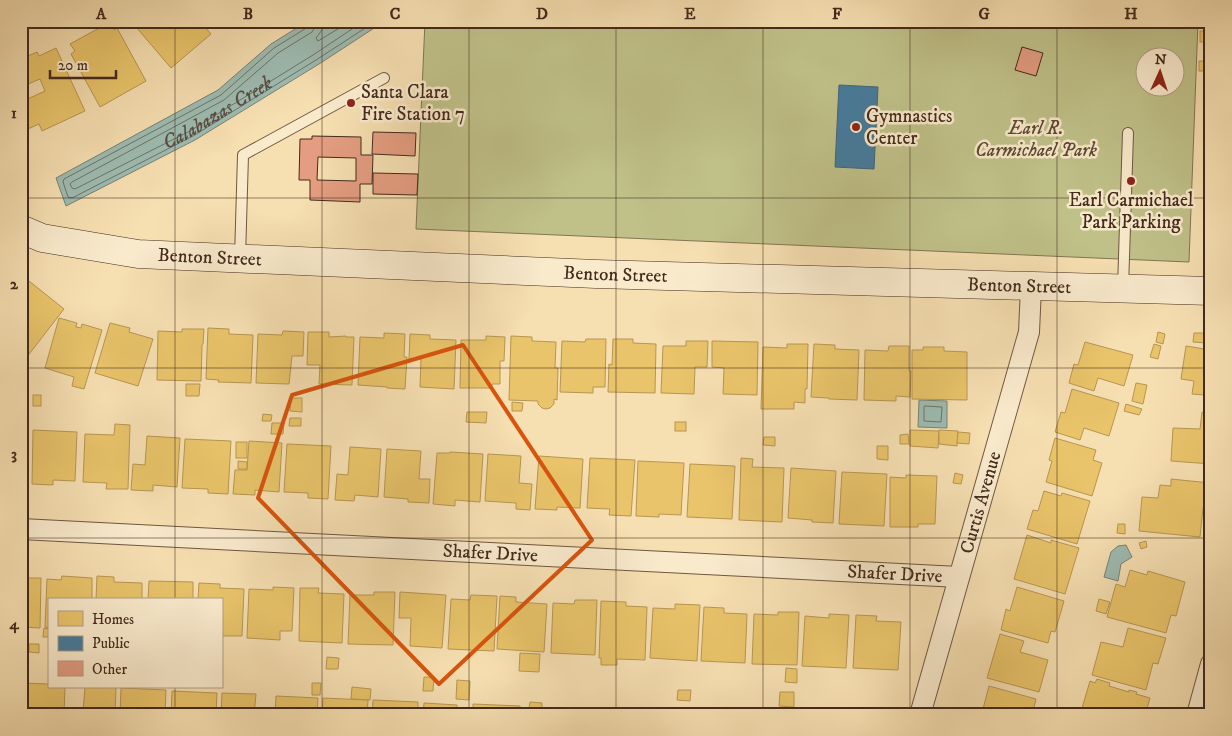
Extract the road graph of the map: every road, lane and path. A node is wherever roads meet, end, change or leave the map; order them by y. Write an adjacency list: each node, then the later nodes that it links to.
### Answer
1 (384, 78): 4 (lane)
2 (1128, 133): 6 (lane)
3 (21, 229): 4 (main road, Benton Street)
4 (240, 259): 5 (main road, Benton Street)
5 (1031, 287): 6 (main road, Benton Street); 9 (street, Curtis Avenue)
6 (1123, 289): 7 (main road, Benton Street)
7 (1211, 291)
8 (21, 529): 9 (street, Shafer Drive)
9 (959, 577): 11 (street, Curtis Avenue)
10 (1211, 664): 12 (street)
11 (920, 715)
12 (1197, 715)

